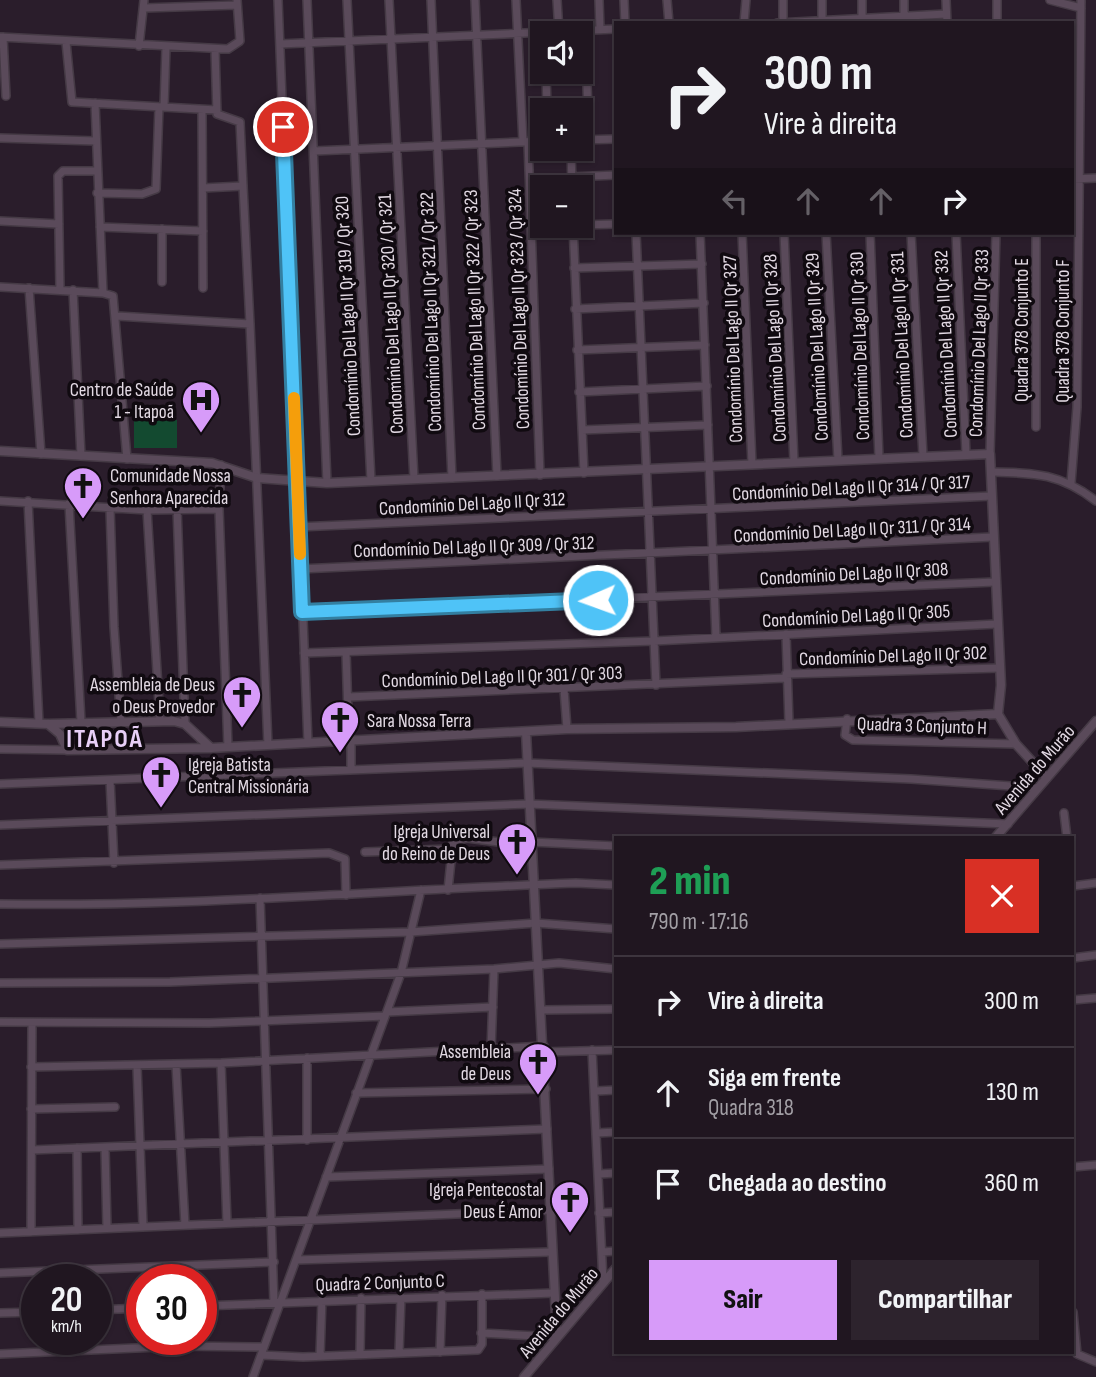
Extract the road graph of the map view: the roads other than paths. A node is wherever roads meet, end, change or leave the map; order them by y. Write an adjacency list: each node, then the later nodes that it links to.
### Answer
1 (278, 0): 47 (street)
2 (307, 0): 46 (street)
3 (347, 0): 44 (street, Condomínio Del Lago II Qr 319 / Qr 320)
4 (389, 0): 43 (street, Condomínio Del Lago II Qr 320 / Qr 321)
5 (431, 0): 41 (street, Condomínio Del Lago II Qr 321 / Qr 322)
6 (475, 0): 38 (street, Condomínio Del Lago II Qr 322 / Qr 323)
7 (516, 0): 39 (street, Condomínio Del Lago II Qr 323 / Qr 324)
8 (557, 0): 27 (street)
9 (599, 0): 35 (street)
10 (625, 0): 28 (street)
11 (667, 0): 29 (street)
12 (746, 0): 30 (street)
13 (783, 0): 31 (street)
14 (822, 0): 32 (street)
15 (862, 0): 24 (street)
16 (904, 0): 23 (street)
17 (946, 0): 25 (street)
18 (997, 0): 34 (street)
19 (1050, 0): 22 (street)
20 (237, 3): 21 (street); 50 (street)
21 (144, 4): 48 (street)
22 (1081, 4): 71 (street, Quadra 378 Conjunto F)
23 (904, 16): 25 (street); 26 (street)
24 (862, 18): 26 (street); 33 (street)
25 (946, 18)
26 (888, 20)
27 (558, 21)
28 (625, 21)
29 (669, 21)
30 (744, 21)
31 (783, 21)
32 (822, 21): 33 (street)
33 (844, 21)
34 (997, 21)
35 (600, 29): 36 (street); 37 (street)
36 (614, 29)
37 (593, 30)
38 (476, 33): 39 (street); 41 (street); 62 (street, Condomínio Del Lago II Qr 322 / Qr 323)
39 (517, 33): 40 (street); 60 (street, Condomínio Del Lago II Qr 323 / Qr 324)
40 (530, 33)
41 (434, 36): 43 (street); 63 (street, Condomínio Del Lago II Qr 321 / Qr 322)
42 (1, 37): 45 (street); 51 (street)
43 (391, 39): 44 (street); 64 (street, Condomínio Del Lago II Qr 320 / Qr 321)
44 (349, 41): 46 (street); 65 (street, Condomínio Del Lago II Qr 319 / Qr 320)
45 (66, 42): 48 (street); 52 (street)
46 (309, 43): 47 (street); 66 (street)
47 (279, 44): 140 (street)
48 (139, 46): 49 (street)
49 (166, 47): 50 (street); 53 (street)
50 (215, 49): 55 (street)
51 (6, 96)
52 (96, 103): 53 (street); 59 (street)
53 (162, 107): 54 (street); 74 (street)
54 (202, 110): 55 (street); 73 (street)
55 (216, 110): 72 (street)
56 (0, 138): 59 (street)
57 (614, 139): 58 (street)
58 (593, 140)
59 (96, 141): 67 (street)
60 (525, 142): 61 (street); 62 (street); 134 (street, Condomínio Del Lago II Qr 323 / Qr 324)
61 (530, 142)
62 (483, 144): 63 (street); 135 (street, Condomínio Del Lago II Qr 322 / Qr 323)
63 (440, 146): 64 (street); 137 (street, Condomínio Del Lago II Qr 321 / Qr 322)
64 (397, 148): 65 (street); 138 (street, Condomínio Del Lago II Qr 320 / Qr 321)
65 (355, 149): 66 (street); 139 (street, Condomínio Del Lago II Qr 319 / Qr 320)
66 (314, 151): 141 (street)
67 (97, 171): 74 (street); 76 (street)
68 (614, 175): 69 (street)
69 (593, 176)
70 (1096, 178): 71 (street)
71 (1076, 179): 142 (street, Quadra 378 Conjunto F)
72 (243, 186): 73 (street); 107 (street)
73 (203, 188): 81 (street)
74 (97, 193): 79 (street)
75 (0, 221): 76 (street)
76 (59, 223): 100 (street)
77 (614, 224): 78 (street)
78 (593, 225)
79 (100, 227): 80 (street); 102 (street)
80 (162, 229): 81 (street); 96 (street)
81 (203, 231): 99 (street)
82 (636, 235): 94 (street)
83 (700, 235): 93 (street)
84 (743, 235): 128 (street, Condomínio Del Lago II Qr 327)
85 (784, 235): 127 (street, Condomínio Del Lago II Qr 328)
86 (826, 235): 126 (street, Condomínio Del Lago II Qr 329)
87 (870, 235): 124 (street, Condomínio Del Lago II Qr 330)
88 (911, 235): 123 (street, Condomínio Del Lago II Qr 331)
89 (956, 235): 120 (street, Condomínio Del Lago II Qr 332)
90 (996, 235): 121 (street, Condomínio Del Lago II Qr 333)
91 (1036, 235): 115 (street, Quadra 378 Conjunto E)
92 (573, 238): 95 (street)
93 (702, 264): 94 (street); 103 (street)
94 (636, 266): 95 (street); 104 (street)
95 (574, 268): 105 (street)
96 (162, 282)
97 (0, 287): 98 (street)
98 (29, 288): 100 (street); 119 (street)
99 (203, 288)
100 (60, 289): 101 (street)
101 (73, 290): 102 (street); 122 (street)
102 (103, 293): 106 (street)
103 (704, 303): 104 (street); 108 (street)
104 (639, 306): 105 (street); 109 (street)
105 (575, 309): 110 (street)
106 (117, 316): 107 (street); 125 (street)
107 (250, 324): 136 (street)
108 (705, 345): 109 (street); 111 (street)
109 (640, 346): 110 (street); 112 (street)
110 (577, 350): 113 (street)
111 (707, 386): 112 (street); 114 (street)
112 (642, 389): 113 (street); 116 (street)
113 (579, 392): 117 (street)
114 (708, 425): 116 (street); 130 (street)
115 (1036, 427)
116 (643, 429): 117 (street); 131 (street)
117 (582, 430): 133 (street)
118 (0, 452): 119 (street)
119 (41, 454): 122 (street)
120 (966, 454): 121 (street); 123 (street)
121 (990, 454): 132 (street)
122 (82, 456): 125 (street)
123 (923, 456): 124 (street)
124 (879, 458): 126 (street)
125 (127, 459): 129 (street)
126 (838, 460): 127 (street)
127 (794, 462): 128 (street)
128 (752, 464): 130 (street)
129 (221, 465): 136 (street); 150 (street)
130 (710, 466): 131 (street); 151 (street)
131 (646, 469): 133 (street); 153 (street)
132 (991, 472): 142 (street); 143 (street)
133 (584, 473): 134 (street)
134 (540, 474): 135 (street)
135 (497, 476): 137 (street)
136 (257, 478): 140 (street); 193 (street)
137 (452, 478): 138 (street)
138 (414, 479): 139 (street)
139 (372, 481): 141 (street)
140 (297, 483): 141 (street); 154 (street)
141 (327, 483)
142 (1071, 483): 144 (street)
143 (992, 496): 151 (street, Condomínio Del Lago II Qr 314 / Qr 317); 155 (street)
144 (1094, 497)
145 (0, 500): 146 (street)
146 (28, 501): 147 (street); 181 (street)
147 (69, 504): 148 (street); 183 (street)
148 (110, 508): 152 (street); 180 (street)
149 (177, 508): 150 (street); 152 (street); 185 (street)
150 (219, 509): 194 (street)
151 (712, 509): 153 (street, Condomínio Del Lago II Qr 314 / Qr 317); 156 (street)
152 (147, 510): 177 (street)
153 (647, 511): 154 (street, Condomínio Del Lago II Qr 312); 157 (street)
154 (298, 527): 158 (street)
155 (993, 537): 156 (street, Condomínio Del Lago II Qr 311 / Qr 314); 159 (street)
156 (712, 552): 157 (street, Condomínio Del Lago II Qr 311 / Qr 314); 160 (street)
157 (649, 554): 158 (street, Condomínio Del Lago II Qr 309 / Qr 312); 161 (street)
158 (300, 569): 162 (street)
159 (995, 582): 160 (street, Condomínio Del Lago II Qr 308); 163 (street)
160 (715, 595): 161 (street, Condomínio Del Lago II Qr 308); 165 (street)
161 (652, 598): 162 (street, Condomínio Del Lago II Qr 308); 166 (street)
162 (302, 612): 168 (street)
163 (997, 624): 164 (street, Condomínio Del Lago II Qr 305); 169 (street)
164 (786, 634): 165 (street, Condomínio Del Lago II Qr 305); 170 (street)
165 (716, 638): 166 (street, Condomínio Del Lago II Qr 305)
166 (654, 641): 167 (street, Condomínio Del Lago II Qr 305); 171 (street)
167 (346, 652): 168 (street, Condomínio Del Lago II Qr 305); 173 (street)
168 (304, 653): 191 (street)
169 (1000, 668): 170 (street, Condomínio Del Lago II Qr 302); 175 (street)
170 (786, 676): 171 (street, Condomínio Del Lago II Qr 302); 184 (street)
171 (656, 685): 172 (street, Condomínio Del Lago II Qr 301 / Qr 303)
172 (564, 689): 173 (street, Condomínio Del Lago II Qr 301 / Qr 303); 186 (street)
173 (348, 697): 174 (street)
174 (348, 714)
175 (998, 714): 176 (street); 192 (street, Quadra 3 Conjunto H)
176 (847, 719): 184 (street); 192 (street, Quadra 3 Conjunto H)
177 (160, 720): 180 (street); 185 (street)
178 (1096, 720): 201 (street, Avenida do Murão)
179 (0, 722): 181 (street)
180 (121, 722): 183 (street)
181 (43, 723): 182 (street); 189 (street)
182 (64, 723): 183 (street); 189 (street)
183 (81, 723)
184 (789, 723): 186 (street)
185 (185, 724): 187 (street)
186 (567, 729): 188 (street)
187 (192, 731): 195 (street); 197 (street)
188 (526, 732): 190 (street); 199 (street)
189 (60, 734): 198 (street)
190 (351, 742): 191 (street); 200 (street)
191 (308, 743): 193 (street)
192 (1016, 744): 201 (street, Quadra 3 Conjunto H)
193 (268, 745): 194 (street)
194 (229, 747): 195 (street)
195 (211, 748): 197 (street)
196 (0, 749): 198 (street)
197 (182, 749): 198 (street)
198 (67, 750)
199 (526, 763): 200 (street); 204 (street); 205 (street)
200 (351, 770): 202 (street)
201 (1047, 778): 204 (street, Avenida do Murão)
202 (110, 780): 203 (street); 207 (street)
203 (0, 784)
204 (1038, 788): 208 (street, Avenida do Murão)
205 (529, 804): 207 (street); 208 (street); 212 (street)
206 (1064, 813): 211 (street)
207 (112, 821): 209 (street); 216 (street)
208 (1008, 824): 210 (street, Avenida do Murão)
209 (0, 825)
210 (997, 836)
211 (1067, 836)
212 (531, 844): 213 (street); 214 (street); 219 (street)
213 (614, 846)
214 (451, 849): 215 (street); 223 (street)
215 (365, 852)
216 (114, 863): 217 (street); 224 (street)
217 (0, 865)
218 (1096, 883): 221 (street)
219 (534, 884): 220 (street); 223 (street); 227 (street)
220 (614, 886)
221 (1074, 886)
222 (421, 890): 223 (street); 224 (street); 229 (street)
223 (447, 890)
224 (346, 895): 225 (street)
225 (260, 898): 226 (street); 230 (street)
226 (0, 904)
227 (536, 923): 228 (street); 229 (street); 234 (street)
228 (614, 929)
229 (411, 932): 230 (street); 237 (street)
230 (261, 937): 231 (street); 238 (street)
231 (0, 944)
232 (1096, 955): 233 (street)
233 (1074, 958)
234 (538, 965): 235 (street); 236 (street); 244 (street)
235 (494, 969): 237 (street); 242 (street)
236 (614, 969)
237 (401, 973): 238 (street); 245 (street)
238 (263, 979): 239 (street); 246 (street)
239 (0, 983)
240 (1096, 998): 241 (street)
241 (1074, 1000)
242 (493, 1007): 245 (street); 249 (street)
243 (614, 1009): 244 (street)
244 (542, 1010): 250 (street)
245 (386, 1014): 246 (street); 253 (street)
246 (265, 1021): 248 (street); 255 (street)
247 (0, 1022): 248 (street)
248 (32, 1023): 259 (street)
249 (491, 1049): 250 (street); 253 (street)
250 (544, 1049): 252 (street); 260 (street)
251 (614, 1049): 252 (street)
252 (593, 1050): 262 (street)
253 (370, 1056): 254 (street); 263 (street)
254 (307, 1058): 255 (street); 271 (street)
255 (267, 1060): 256 (street); 270 (street)
256 (221, 1063): 257 (street); 272 (street)
257 (176, 1065): 258 (street); 273 (street)
258 (137, 1066): 259 (street); 274 (street)
259 (31, 1067): 265 (street)
260 (546, 1089): 263 (street); 266 (street)
261 (614, 1090): 262 (street)
262 (596, 1091): 268 (street)
263 (356, 1093): 269 (street)
264 (115, 1107): 265 (street)
265 (32, 1109): 277 (street)
266 (547, 1129): 269 (street); 280 (street)
267 (614, 1132): 268 (street)
268 (597, 1133): 282 (street)
269 (338, 1139): 271 (street); 283 (street)
270 (269, 1140): 271 (street); 272 (street); 288 (street)
271 (307, 1140)
272 (226, 1143): 273 (street); 289 (street)
273 (182, 1145): 274 (street); 290 (street)
274 (141, 1146): 276 (street); 291 (street)
275 (77, 1148): 276 (street); 277 (street); 293 (street)
276 (105, 1148): 292 (street)
277 (32, 1150): 294 (street)
278 (1096, 1165): 279 (street)
279 (1074, 1167)
280 (549, 1169): 283 (street); 284 (street)
281 (614, 1172): 282 (street)
282 (599, 1174): 286 (street)
283 (326, 1177): 287 (street)
284 (550, 1210): 287 (street); 297 (street)
285 (614, 1212): 286 (street)
286 (599, 1213): 298 (street)
287 (310, 1220): 288 (street); 299 (street)
288 (271, 1222): 289 (street); 300 (street)
289 (227, 1223): 290 (street)
290 (185, 1225): 291 (street)
291 (143, 1226): 292 (street)
292 (107, 1228): 293 (street)
293 (78, 1230): 294 (street)
294 (31, 1232): 295 (street)
295 (0, 1233)
296 (614, 1251): 298 (street)
297 (551, 1252): 299 (street); 304 (street)
298 (602, 1252): 303 (street)
299 (296, 1260): 310 (street)
300 (274, 1262): 302 (street); 310 (street)
301 (614, 1270): 303 (street, Avenida do Murão)
302 (0, 1273)
303 (603, 1282): 316 (street, Avenida do Murão)
304 (554, 1293): 305 (street, Quadra 2 Conjunto C); 316 (street)
305 (481, 1294): 306 (street, Quadra 2 Conjunto C); 315 (street)
306 (442, 1295): 307 (street, Quadra 2 Conjunto C); 318 (street)
307 (401, 1297): 308 (street, Quadra 2 Conjunto C); 319 (street)
308 (361, 1298): 309 (street, Quadra 2 Conjunto C); 321 (street)
309 (322, 1299): 310 (street, Quadra 2 Conjunto C); 322 (street)
310 (276, 1302): 311 (street, Quadra 2 Conjunto C); 317 (street)
311 (217, 1305)
312 (21, 1312): 313 (street)
313 (0, 1313)
314 (1074, 1322): 323 (street)
315 (481, 1333): 316 (street); 318 (street)
316 (557, 1337): 325 (street, Avenida do Murão)
317 (262, 1351): 320 (street); 322 (street); 324 (street)
318 (440, 1352): 319 (street)
319 (399, 1353): 321 (street)
320 (0, 1354)
321 (360, 1354): 322 (street)
322 (320, 1356)
323 (1096, 1362)
324 (253, 1377)
325 (524, 1377)

